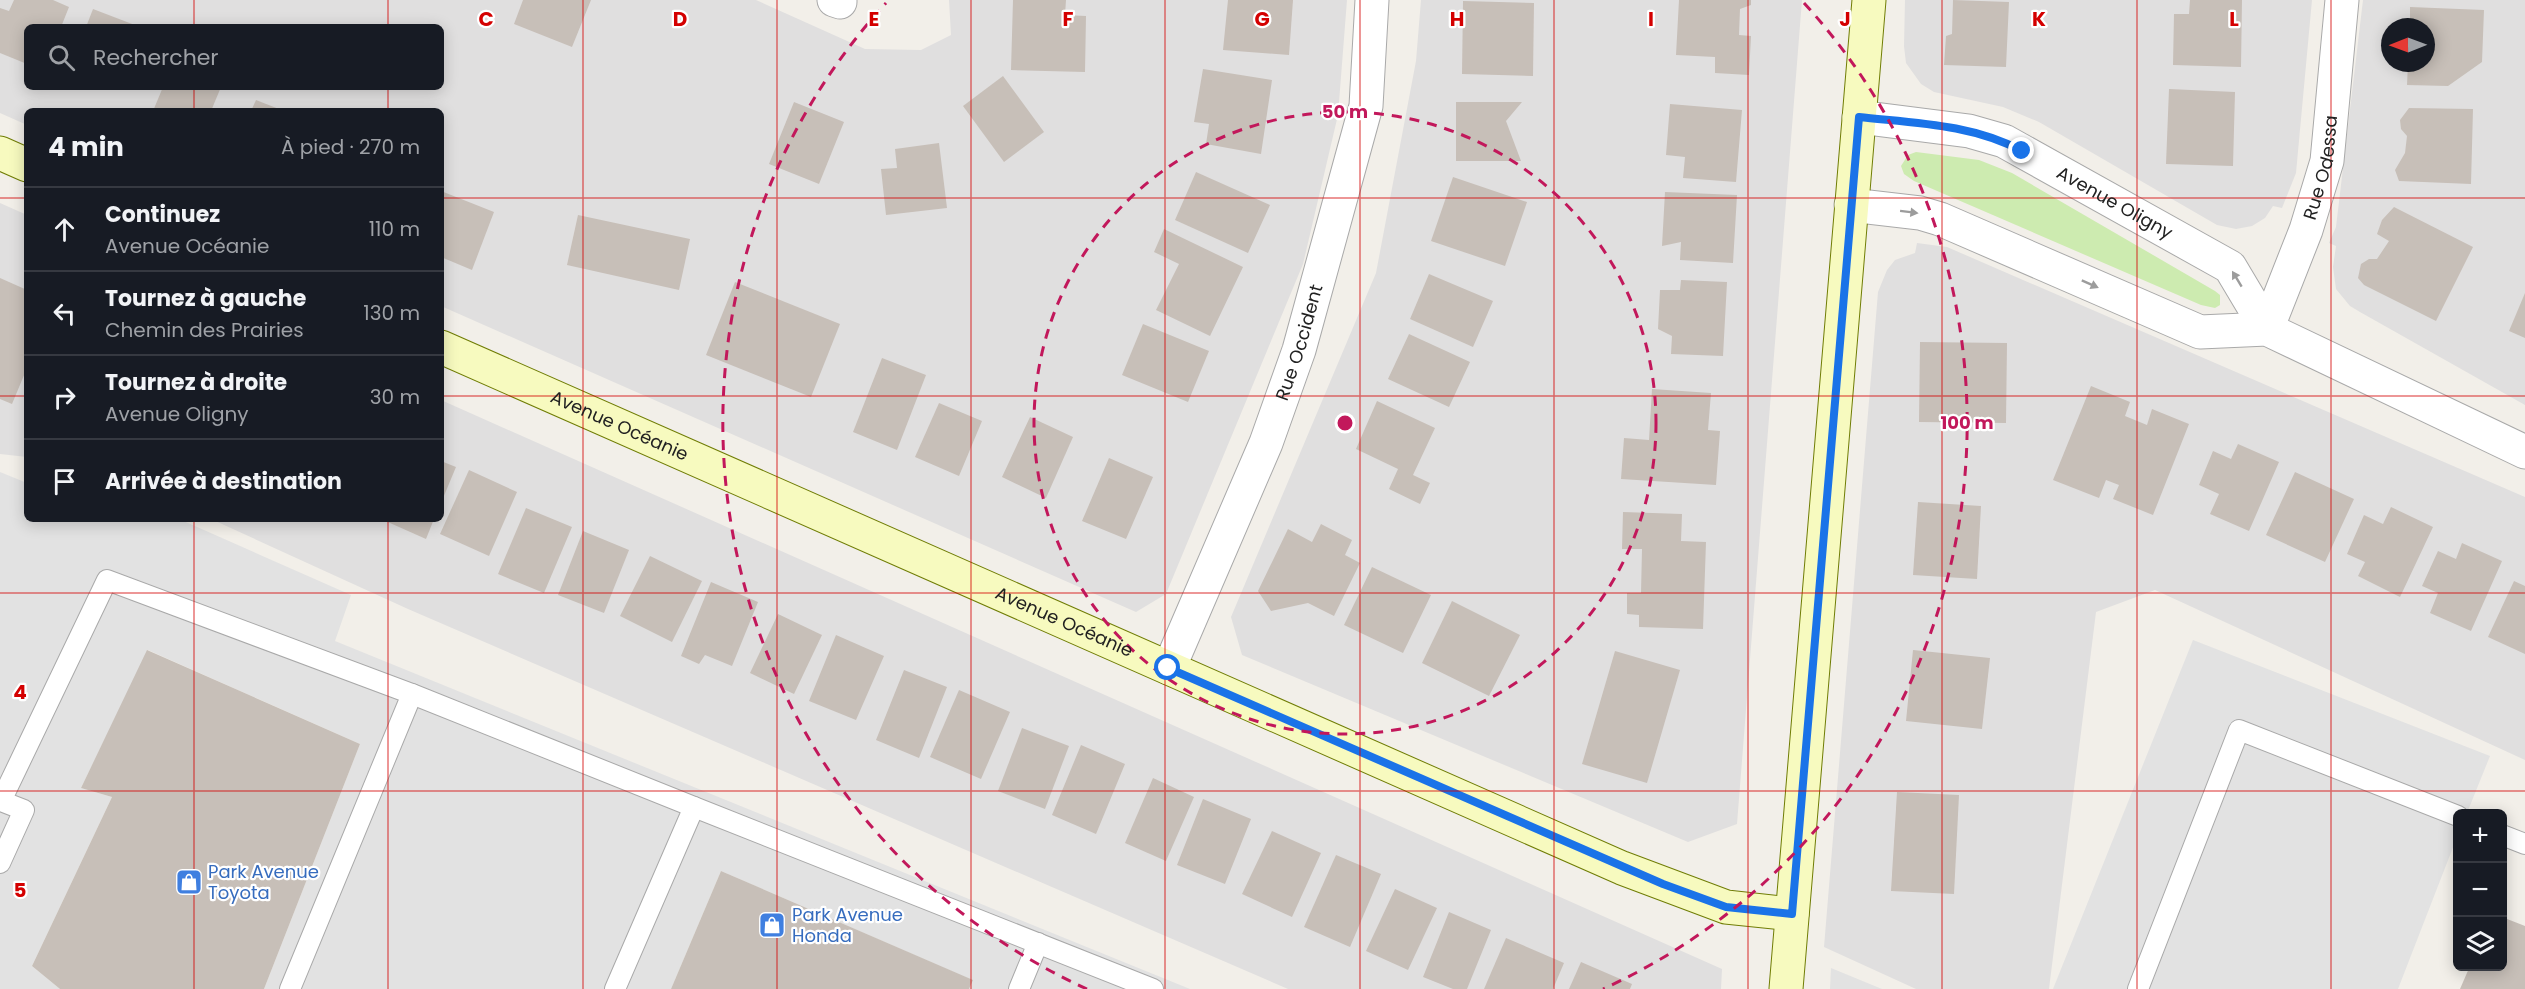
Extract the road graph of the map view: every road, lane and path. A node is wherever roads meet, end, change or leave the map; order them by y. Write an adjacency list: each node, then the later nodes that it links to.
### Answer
1 (834, 0): 2 (street)
2 (840, 0)
3 (1372, 0): 13 (street, Rue Occident)
4 (1869, 0): 6 (street)
5 (2342, 0): 10 (street, Rue Odessa)
6 (1859, 117): 9 (street); 10 (street, Avenue Oligny, one-way to 6)
7 (0, 153): 8 (street)
8 (24, 164)
9 (1851, 205): 10 (street, one-way to 10); 20 (street)
10 (2267, 329): 12 (street)
11 (444, 348): 13 (street, Avenue Océanie)
12 (2525, 452)
13 (1168, 668): 20 (street, Avenue Océanie)
14 (412, 694): 15 (lane); 19 (lane); 22 (lane)
15 (694, 807): 21 (lane); 23 (lane)
16 (2453, 814): 27 (lane)
17 (2507, 837): 18 (lane)
18 (2525, 844)
19 (0, 863)
20 (1792, 914): 26 (street)
21 (1038, 943): 24 (lane); 25 (lane)
22 (290, 989)
23 (615, 989)
24 (1019, 989)
25 (1153, 989)
26 (1786, 989)
27 (2138, 989)

